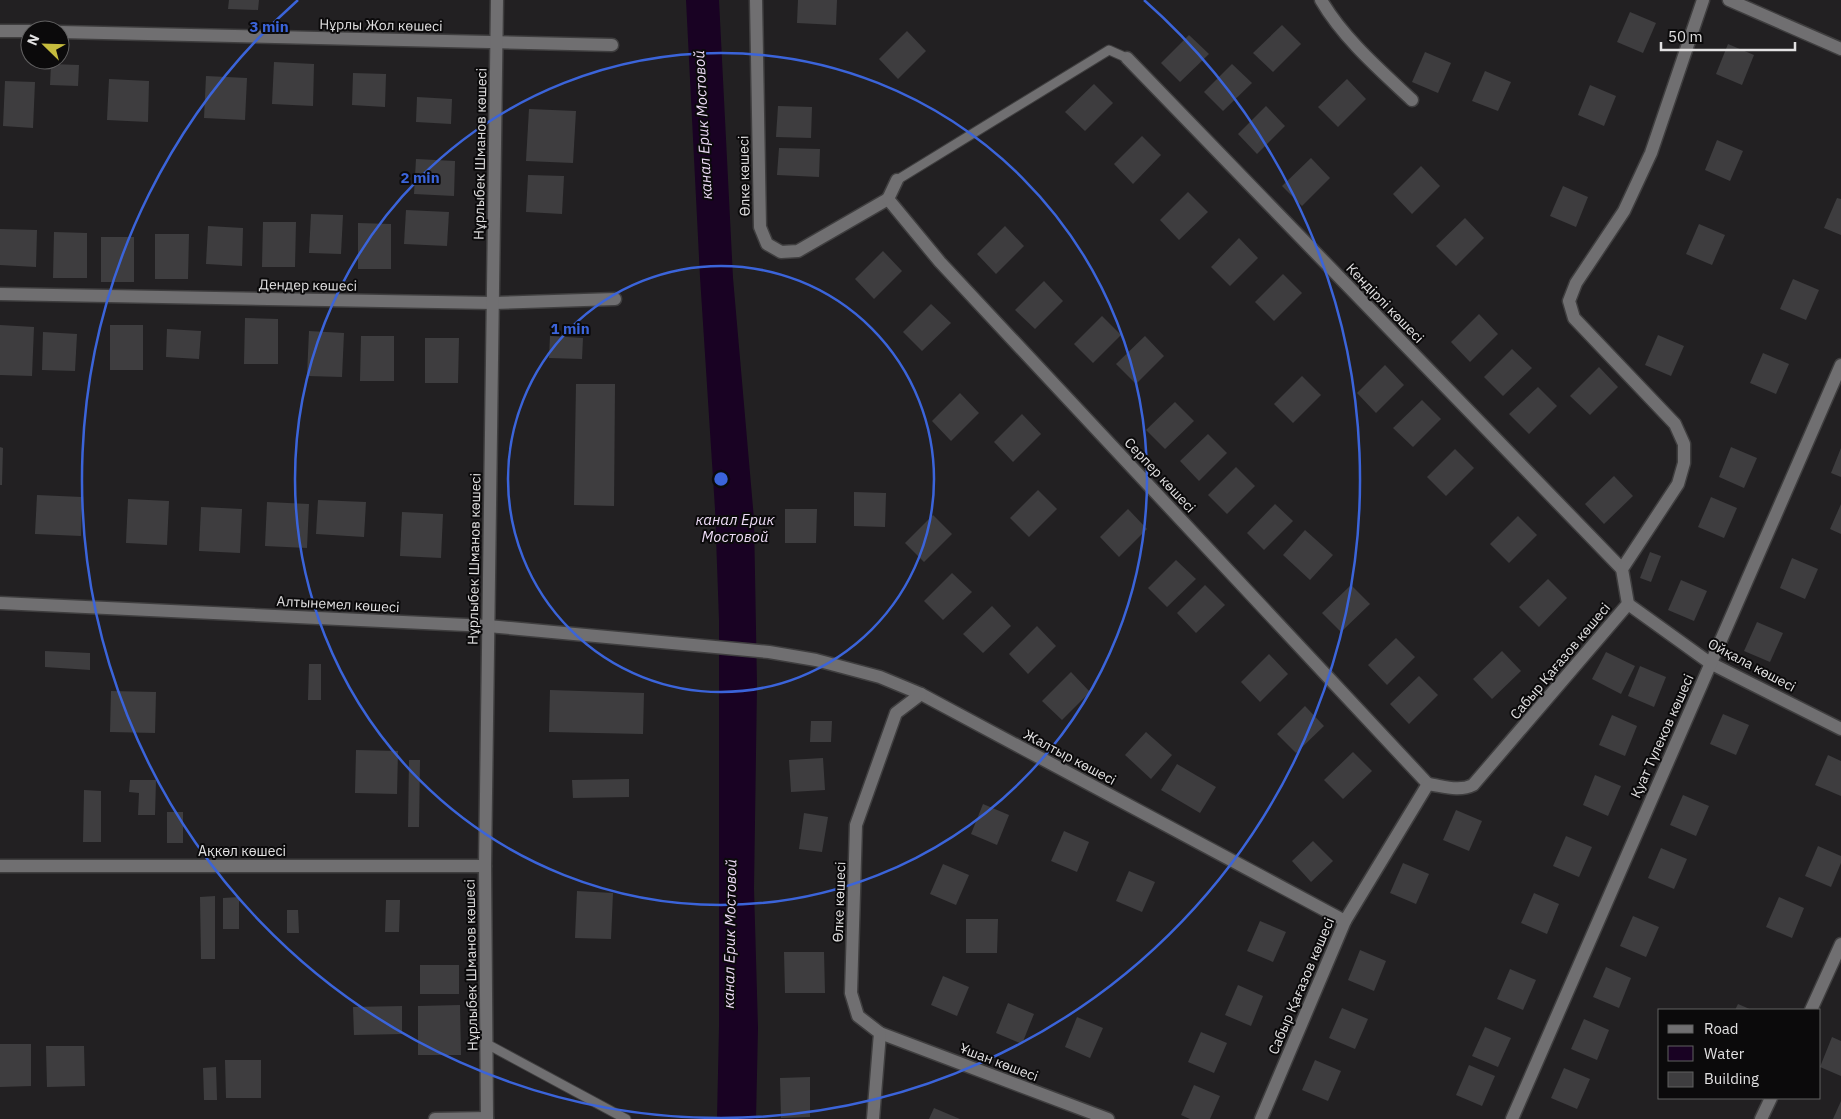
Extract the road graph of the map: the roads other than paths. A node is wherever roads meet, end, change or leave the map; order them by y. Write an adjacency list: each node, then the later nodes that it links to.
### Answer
1 (497, 0): 9 (street, Нұрлыбек Шманов көшесі)
2 (756, 0): 15 (street, Өлке көшесі)
3 (1321, 0): 13 (street)
4 (1703, 0): 20 (street)
5 (1728, 0): 11 (street)
6 (0, 31): 7 (street)
7 (20, 31)
8 (70, 32): 9 (street, Нұрлы Жол көшесі)
9 (496, 43): 10 (street, Нұрлы Жол көшесі); 18 (street, Нұрлыбек Шманов көшесі)
10 (612, 45)
11 (1841, 49)
12 (1127, 58): 14 (lane); 20 (street, Кендірлі көшесі)
13 (1412, 100)
14 (897, 180): 15 (street)
15 (888, 199): 28 (street, Серпер көшесі)
16 (0, 294): 18 (street, Дендер көшесі)
17 (615, 299): 18 (street, Дендер көшесі)
18 (493, 303): 23 (street, Нұрлыбек Шманов көшесі)
19 (1841, 366): 25 (street, Қуат Түлеков көшесі)
20 (1622, 569): 22 (street, Сабыр Қағазов көшесі)
21 (0, 603): 23 (street, Алтынемел көшесі)
22 (1628, 604): 25 (street, Ойқала көшесі); 28 (street, Сабыр Қағазов көшесі)
23 (488, 626): 24 (street, Алтынемел көшесі); 30 (street, Нұрлыбек Шманов көшесі)
24 (769, 652): 26 (street, Жалтыр көшесі)
25 (1710, 663): 27 (street, Ойқала көшесі); 43 (street, Қуат Түлеков көшесі)
26 (921, 694): 31 (street, Жалтыр көшесі); 34 (street, Өлке көшесі)
27 (1841, 729)
28 (1428, 784): 31 (street, Сабыр Қағазов көшесі)
29 (0, 866): 30 (street, Ақкөл көшесі)
30 (485, 866): 35 (street, Нұрлыбек Шманов көшесі)
31 (1345, 921): 42 (street, Сабыр Қағазов көшесі)
32 (1841, 944): 33 (street)
33 (1811, 1009)
34 (880, 1033): 40 (street); 41 (street, Ұшан көшесі)
35 (487, 1044): 37 (street, Нұрлыбек Шманов көшесі); 39 (lane)
36 (1771, 1099): 44 (street)
37 (487, 1118): 38 (street)
38 (435, 1119)
39 (626, 1119)
40 (873, 1119)
41 (1108, 1119)
42 (1262, 1119)
43 (1512, 1119)
44 (1761, 1119)

